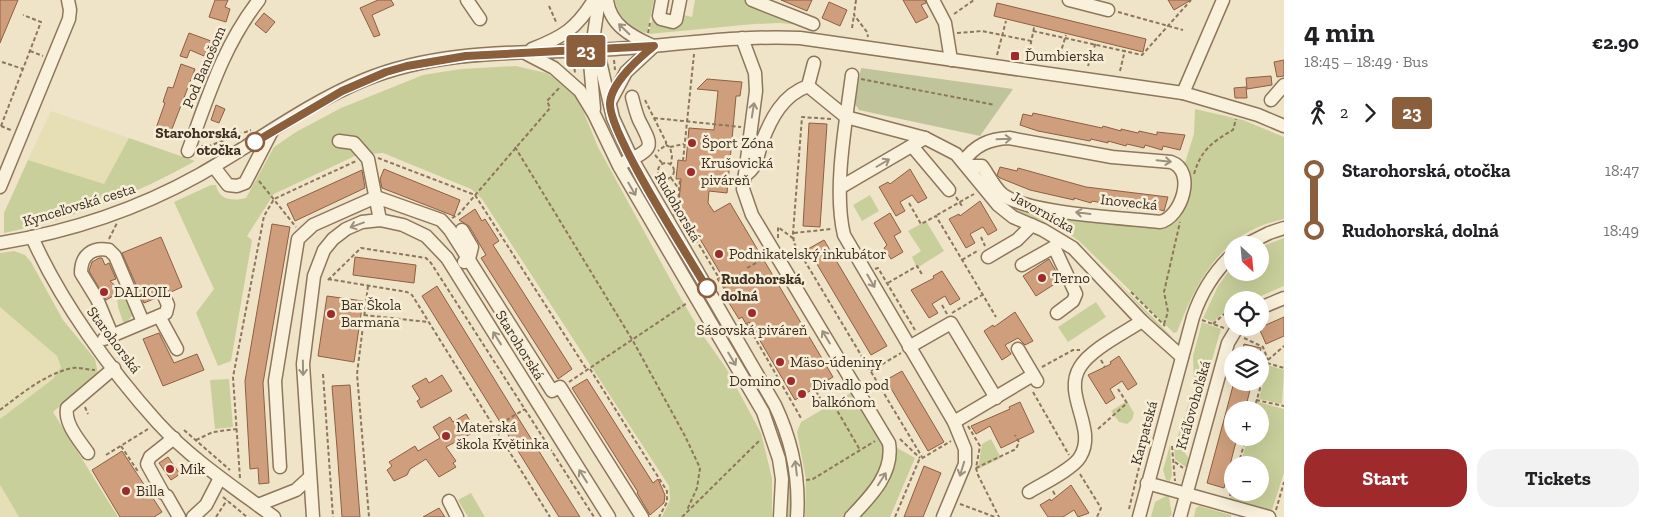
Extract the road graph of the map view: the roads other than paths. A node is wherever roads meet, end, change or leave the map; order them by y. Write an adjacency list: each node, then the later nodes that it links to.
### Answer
1 (68, 0): 42 (street)
2 (259, 0): 36 (street, Pod Banošom)
3 (467, 0): 14 (street)
4 (594, 0): 19 (street)
5 (599, 0): 18 (street)
6 (607, 0): 17 (street, one-way to 6)
7 (662, 0): 8 (street)
8 (680, 0)
9 (752, 0): 15 (street)
10 (934, 0): 20 (street)
11 (1069, 0): 13 (street)
12 (1223, 0): 25 (street)
13 (1108, 10)
14 (480, 19)
15 (813, 24)
16 (742, 38): 17 (street, Kynceľovská cesta); 20 (street, Kynceľovská cesta); 41 (street, one-way to 16)
17 (654, 46): 18 (street, Kynceľovská cesta); 28 (street)
18 (595, 50): 19 (street, Kynceľovská cesta); 28 (street, Rudohorská); 29 (street, Rudohorská)
19 (522, 53): 29 (street, Rudohorská); 32 (street, Kynceľovská cesta)
20 (951, 60): 25 (street, Kynceľovská cesta)
21 (814, 64): 24 (street)
22 (852, 76): 30 (street)
23 (1284, 85): 27 (street)
24 (808, 86): 30 (street, Javornícka); 41 (street)
25 (1183, 93): 31 (street, Kynceľovská cesta)
26 (637, 95): 37 (street)
27 (1271, 100)
28 (610, 102): 37 (street, Rudohorská)
29 (594, 114): 39 (street, Rudohorská)
30 (842, 118): 33 (street, Javornícka); 43 (street)
31 (1284, 126)
32 (272, 131): 40 (street, Kynceľovská cesta); 40 (street)
33 (925, 138): 35 (street); 38 (street, Javornícka)
34 (339, 141): 45 (street)
35 (912, 146): 43 (street, one-way to 35); 44 (street)
36 (190, 147)
37 (632, 159): 39 (street); 95 (street, Rudohorská, one-way to 37)
38 (965, 164): 38 (street, Inovecká, one-way to 38); 47 (street, Javornícka)
39 (619, 166): 94 (street, Rudohorská, one-way to 94)
40 (214, 167): 51 (street, Kynceľovská cesta)
41 (745, 175): 96 (street, one-way to 41)
42 (0, 187)
43 (841, 188): 70 (street, one-way to 70)
44 (953, 194)
45 (376, 197): 46 (street); 55 (street); 78 (street)
46 (380, 220): 58 (street, Starohorská); 80 (street, Starohorská, one-way to 80)
47 (1032, 225): 53 (street, Javornícka); 54 (street)
48 (1284, 228): 50 (street)
49 (462, 230): 55 (street)
50 (1263, 236)
51 (32, 237): 52 (street, Kynceľovská cesta); 68 (street, Starohorská)
52 (0, 243)
53 (1057, 243): 57 (street); 62 (street); 64 (street, Javornícka)
54 (988, 257)
55 (469, 259): 58 (street); 93 (street)
56 (1224, 263): 72 (street, Karpatská)
57 (1022, 265)
58 (454, 269): 92 (street, Starohorská, one-way to 58)
59 (164, 296): 63 (street)
60 (1284, 298): 61 (street)
61 (1269, 304)
62 (1058, 313)
63 (159, 316): 65 (street); 69 (street)
64 (1142, 320): 72 (street); 82 (street)
65 (143, 322): 66 (street); 66 (street)
66 (112, 335): 68 (street)
67 (1234, 336): 83 (street, Kráľovohoľská)
68 (95, 342): 73 (street, Starohorská)
69 (177, 349)
70 (907, 349): 74 (street); 75 (street)
71 (1018, 349): 74 (street)
72 (1182, 357): 81 (street, Karpatská)
73 (114, 368): 76 (street, Starohorská); 77 (street)
74 (996, 398): 75 (street)
75 (954, 422): 97 (street, one-way to 97)
76 (179, 434): 79 (street, Starohorská); 87 (street)
77 (88, 453)
78 (280, 467)
79 (220, 478): 85 (street, Starohorská); 88 (street)
80 (309, 478): 85 (street); 90 (street, Starohorská)
81 (1147, 484): 83 (street); 98 (street, Karpatská)
82 (1029, 492)
83 (1186, 494): 86 (street); 99 (street, Kráľovohoľská)
84 (449, 502): 91 (street)
85 (258, 506): 89 (street, Starohorská)
86 (1273, 515)
87 (180, 517)
88 (193, 517)
89 (274, 517)
90 (313, 517)
91 (457, 517)
92 (609, 517)
93 (642, 517)
94 (780, 517)
95 (797, 517)
96 (851, 517)
97 (943, 517)
98 (1139, 517)
99 (1180, 517)

